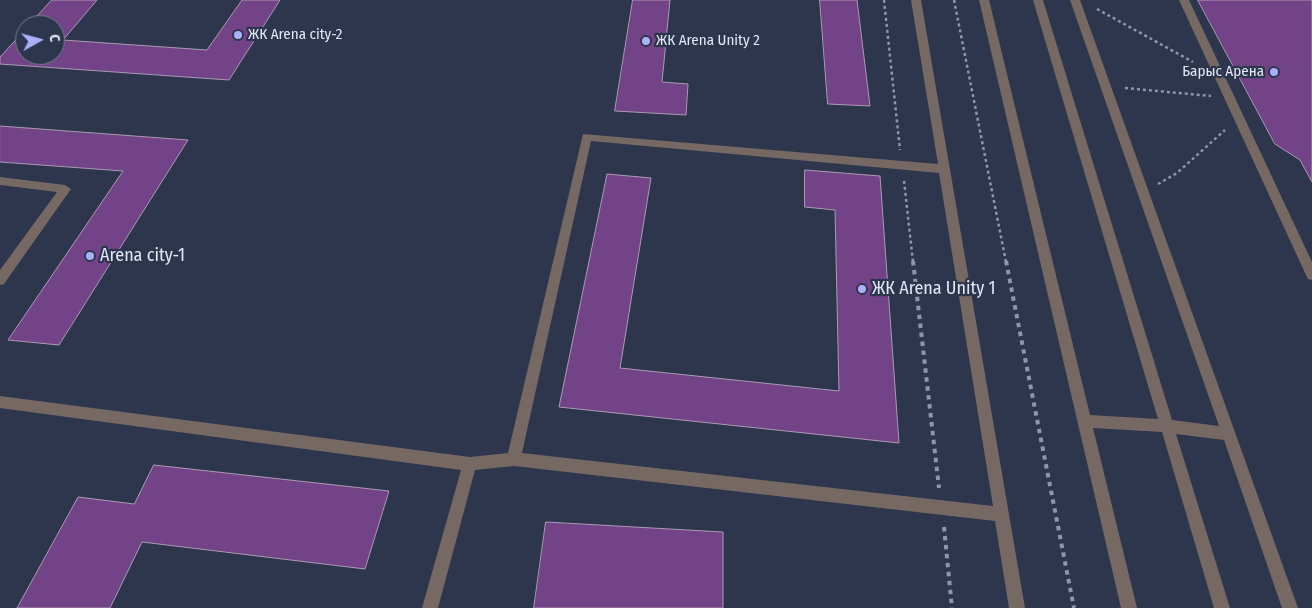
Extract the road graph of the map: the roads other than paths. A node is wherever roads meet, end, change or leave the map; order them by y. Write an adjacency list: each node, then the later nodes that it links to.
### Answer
1 (916, 0): 6 (lane)
2 (984, 0): 11 (lane)
3 (1038, 0): 12 (lane)
4 (1075, 0): 13 (lane)
5 (1184, 0): 8 (lane)
6 (944, 169): 14 (lane); 16 (lane)
7 (0, 181): 9 (lane)
8 (1312, 275)
9 (0, 280)
10 (0, 402): 15 (lane)
11 (1085, 421): 12 (lane); 19 (lane)
12 (1168, 426): 13 (lane); 20 (lane)
13 (1228, 434): 21 (lane)
14 (514, 458): 15 (lane); 16 (lane)
15 (470, 464): 17 (lane)
16 (1002, 514): 18 (lane)
17 (430, 608)
18 (1017, 608)
19 (1129, 608)
20 (1222, 608)
21 (1290, 608)

